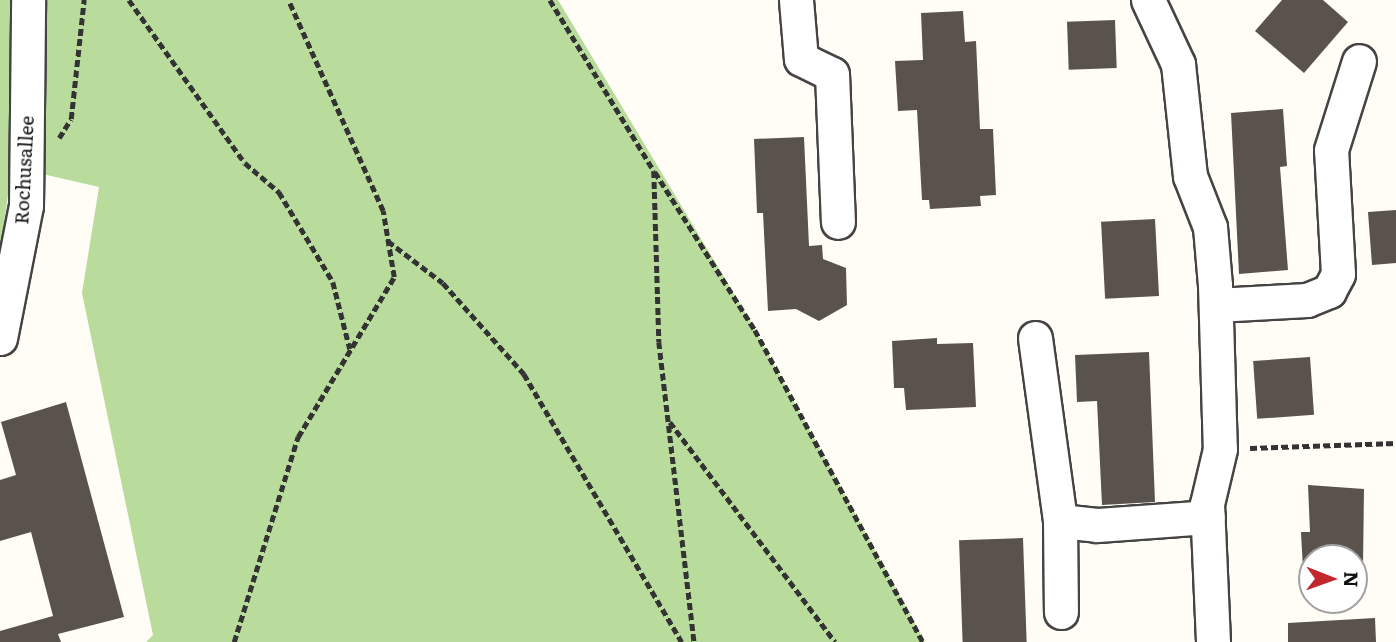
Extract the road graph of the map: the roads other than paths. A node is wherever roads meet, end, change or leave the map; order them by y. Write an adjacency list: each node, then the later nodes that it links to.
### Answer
1 (28, 0): 7 (street, Rochusallee)
2 (796, 0): 5 (street)
3 (1149, 0): 6 (street)
4 (1359, 61): 6 (street)
5 (838, 222)
6 (1216, 304): 9 (street)
7 (0, 338)
8 (1035, 338): 10 (street)
9 (1208, 517): 10 (street); 12 (street)
10 (1060, 522): 11 (street)
11 (1060, 612)
12 (1213, 642)

